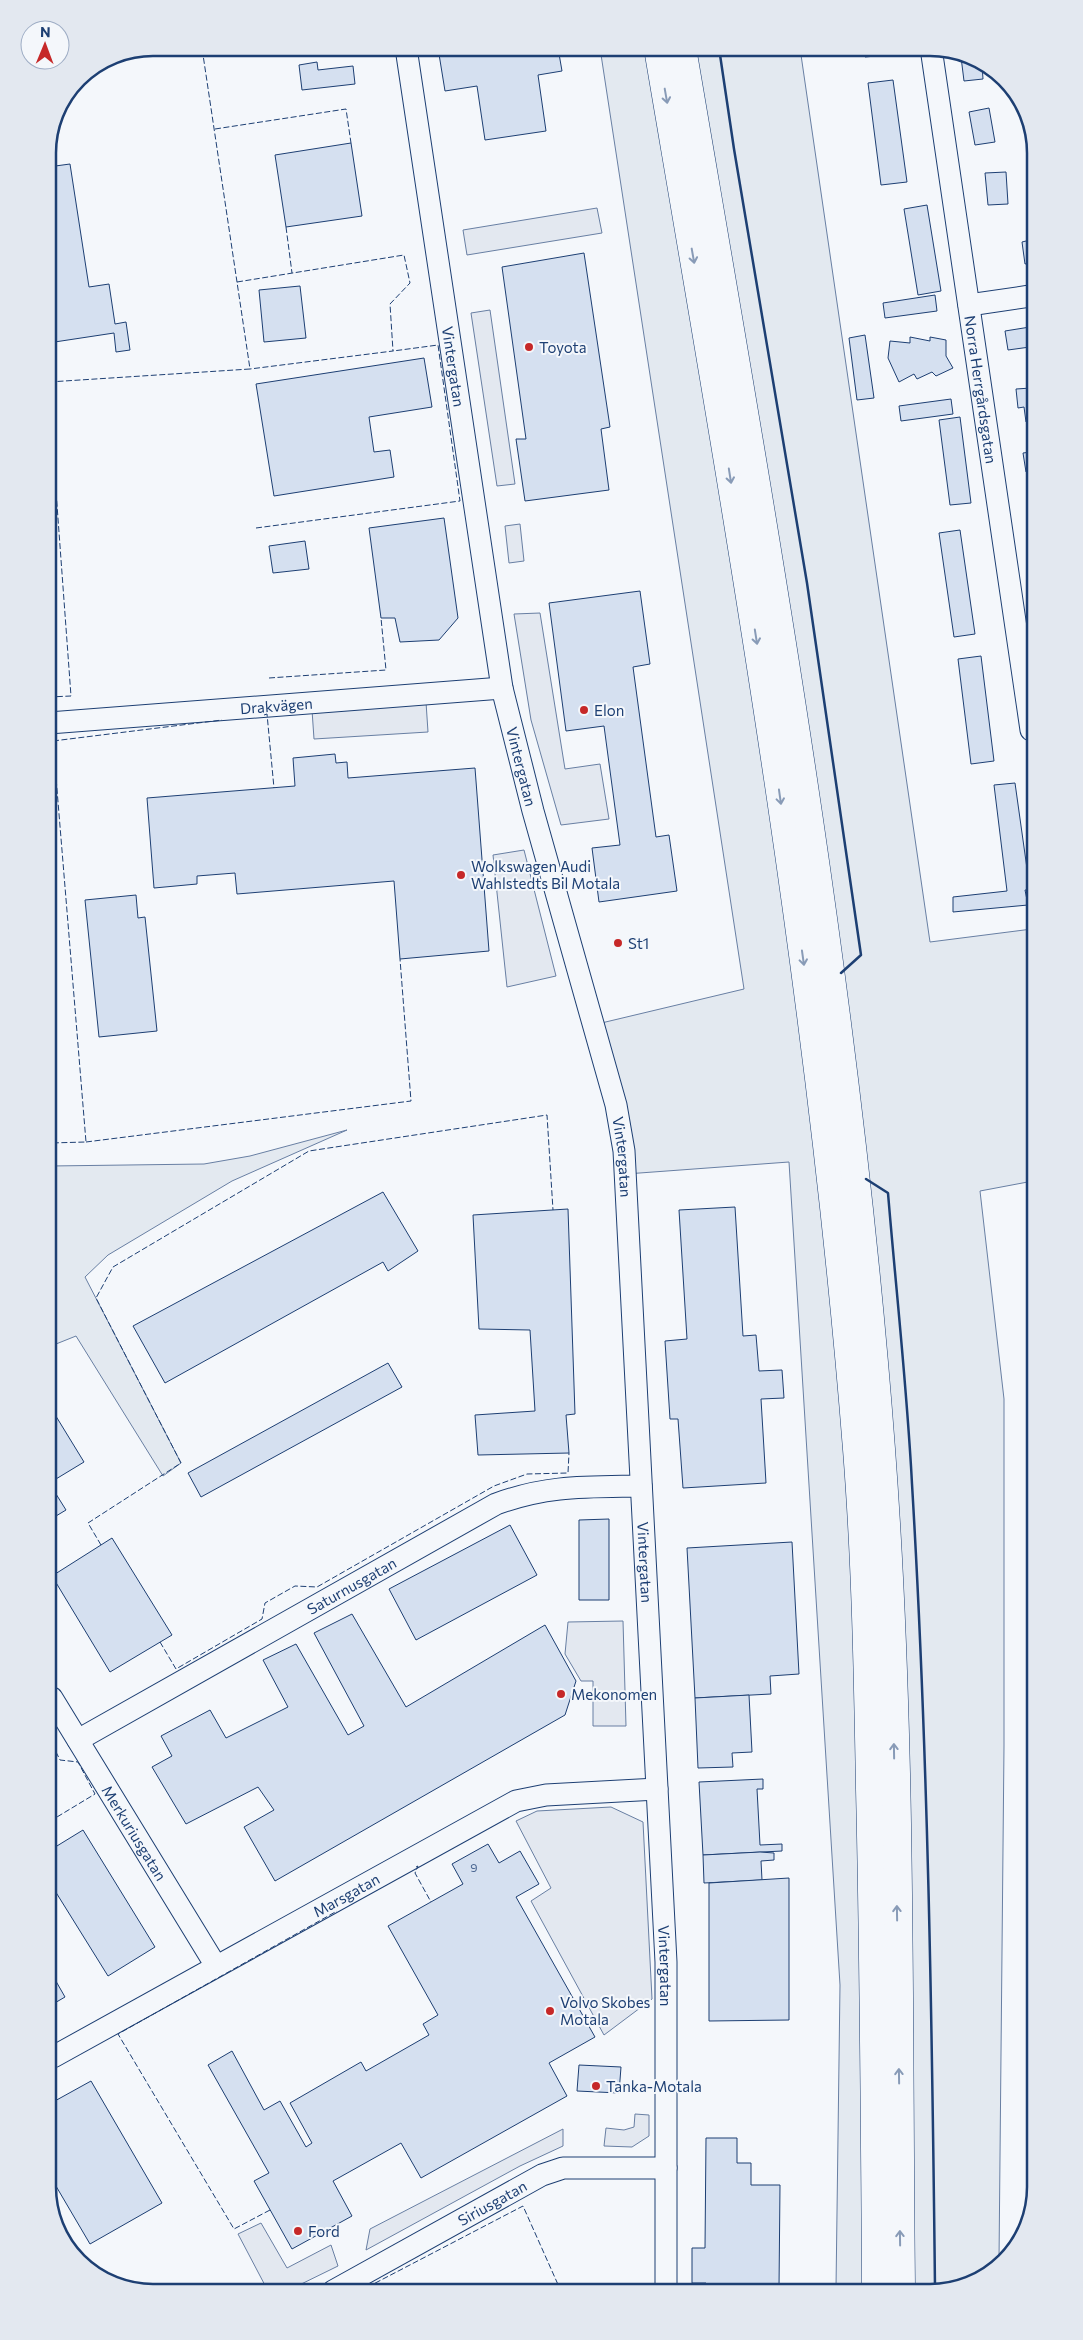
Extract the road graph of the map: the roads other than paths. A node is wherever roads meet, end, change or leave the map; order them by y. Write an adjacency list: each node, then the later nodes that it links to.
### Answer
1 (407, 56): 7 (street, Vintergatan)
2 (659, 56): 19 (highway, one-way to 19)
3 (683, 56): 20 (highway, one-way to 3)
4 (932, 56): 6 (street, Norra Herrgårdsgatan)
5 (1027, 296): 6 (street)
6 (969, 305): 8 (street, Norra Herrgårdsgatan)
7 (502, 688): 9 (street, Drakvägen); 10 (street, Vintergatan)
8 (1027, 696)
9 (56, 722)
10 (641, 1486): 12 (street, Saturnusgatan); 13 (street, Vintergatan)
11 (56, 1704): 12 (street, Merkuriusgatan)
12 (78, 1740): 14 (street, Merkuriusgatan)
13 (657, 1789): 14 (street, Marsgatan); 16 (street, Vintergatan)
14 (216, 1966): 15 (street, Marsgatan)
15 (56, 2055)
16 (666, 2168): 17 (street, Siriusgatan); 18 (street, Vintergatan)
17 (346, 2284)
18 (666, 2284)
19 (876, 2284)
20 (901, 2284)

